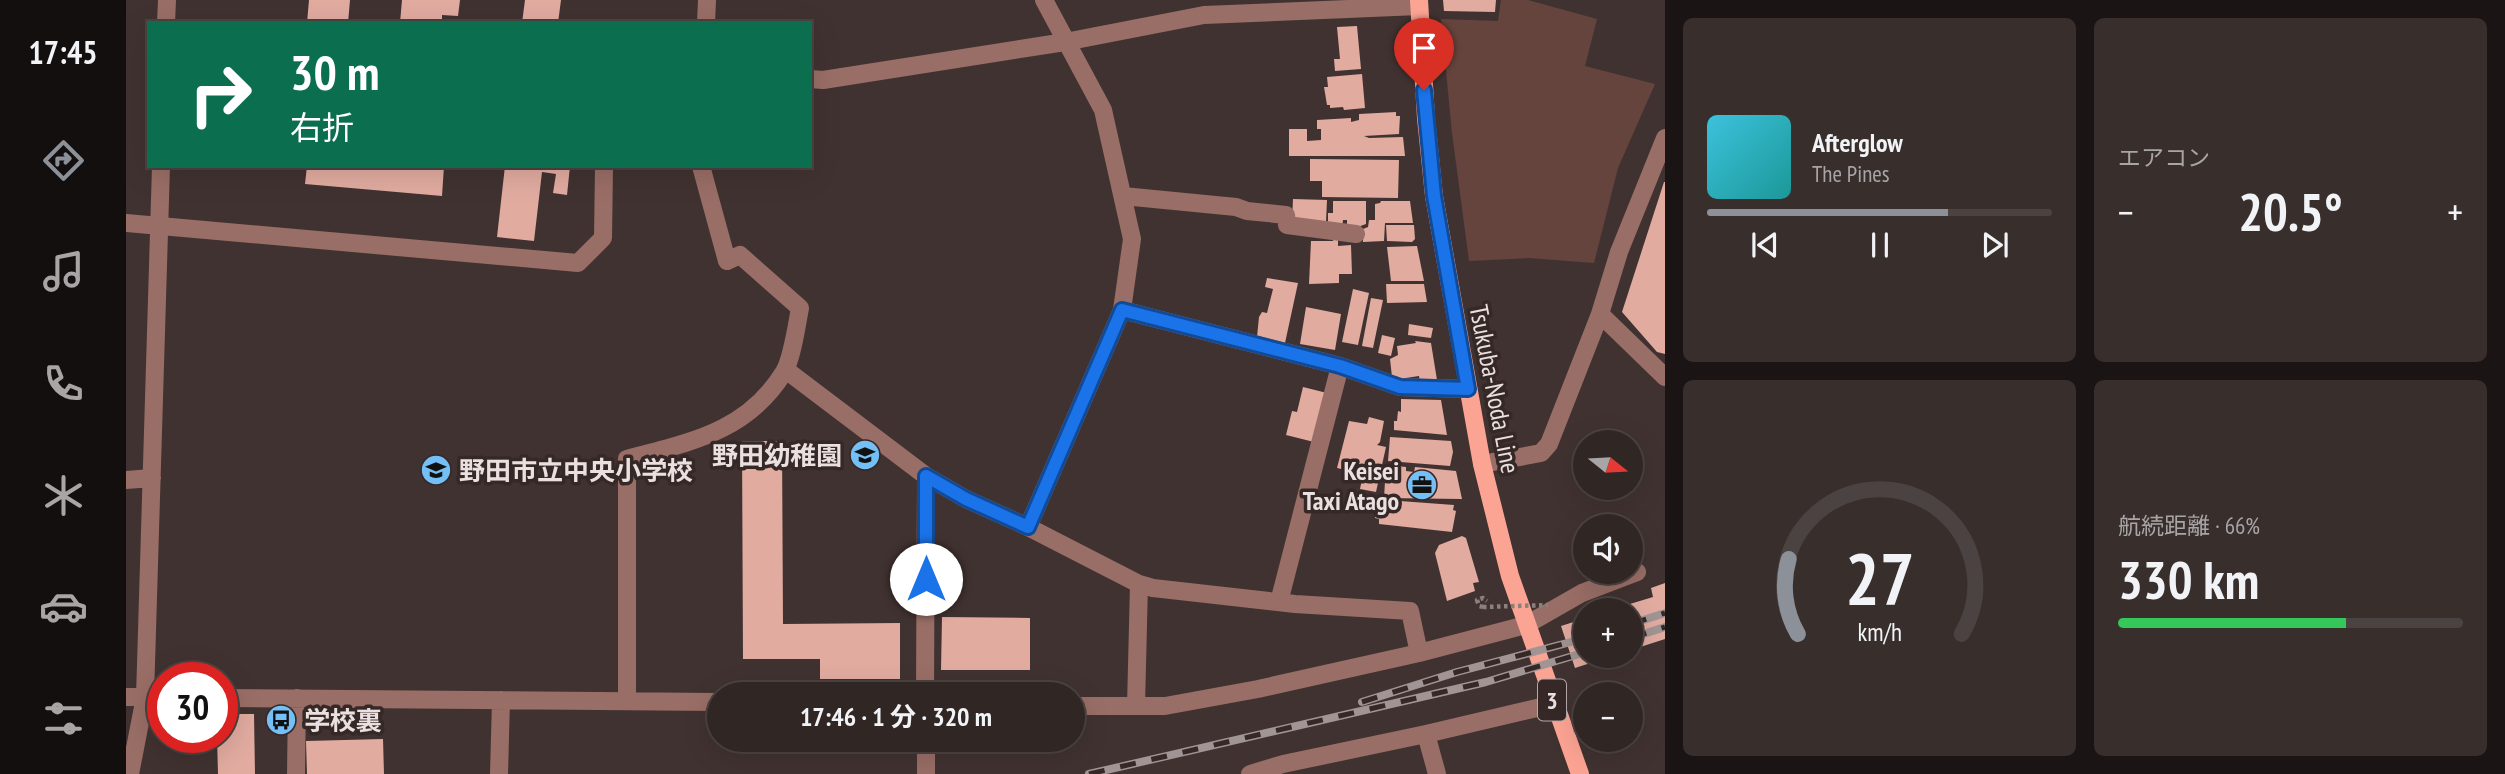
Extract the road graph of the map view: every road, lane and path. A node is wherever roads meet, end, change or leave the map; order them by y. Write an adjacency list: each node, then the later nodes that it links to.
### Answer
1 (167, 0): 6 (street)
2 (707, 0): 7 (street)
3 (1044, 0): 8 (street)
4 (1419, 3): 5 (street); 23 (main road, Tsukuba-Noda Line / 3)
5 (1204, 8): 8 (street)
6 (166, 21)
7 (706, 21)
8 (1065, 42): 9 (street); 14 (street)
9 (812, 79)
10 (1665, 138): 19 (street)
11 (161, 168): 16 (street)
12 (604, 168): 16 (street)
13 (702, 168): 21 (street)
14 (1124, 196): 17 (street); 18 (street)
15 (126, 223): 16 (street)
16 (159, 226): 26 (street)
17 (1356, 234)
18 (1122, 310): 20 (street); 28 (street)
19 (1600, 314): 22 (street); 24 (street)
20 (1340, 366): 23 (street); 31 (street)
21 (786, 370): 25 (street); 43 (street)
22 (1665, 377)
23 (1468, 389): 24 (main road, Tsukuba-Noda Line / 3)
24 (1482, 464): 34 (main road, Tsukuba-Noda Line / 3)
25 (926, 476): 28 (street); 37 (street)
26 (152, 478): 27 (street); 36 (street)
27 (126, 480)
28 (1028, 527): 29 (street)
29 (1139, 584): 31 (street); 47 (street)
30 (1605, 584): 34 (street)
31 (1279, 601): 35 (street)
32 (1487, 601): 33 (path, bridge)
33 (1548, 605)
34 (1526, 625): 35 (street); 45 (main road, Tsukuba-Noda Line / 3)
35 (1419, 653): 47 (street)
36 (154, 662)
37 (925, 682)
38 (126, 697): 39 (street)
39 (147, 697)
40 (238, 698): 41 (street)
41 (297, 698): 42 (street); 53 (street)
42 (501, 700): 43 (street); 54 (street)
43 (627, 701): 44 (street)
44 (707, 702)
45 (1554, 704): 49 (street); 58 (main road, Tsukuba-Noda Line / 3)
46 (1085, 706): 47 (street)
47 (1136, 706)
48 (147, 719): 52 (street)
49 (1426, 734): 51 (street); 57 (street)
50 (926, 752): 55 (street)
51 (1283, 769): 56 (street)
52 (130, 774)
53 (296, 774)
54 (499, 774)
55 (926, 774)
56 (1250, 774)
57 (1437, 774)
58 (1580, 774)

